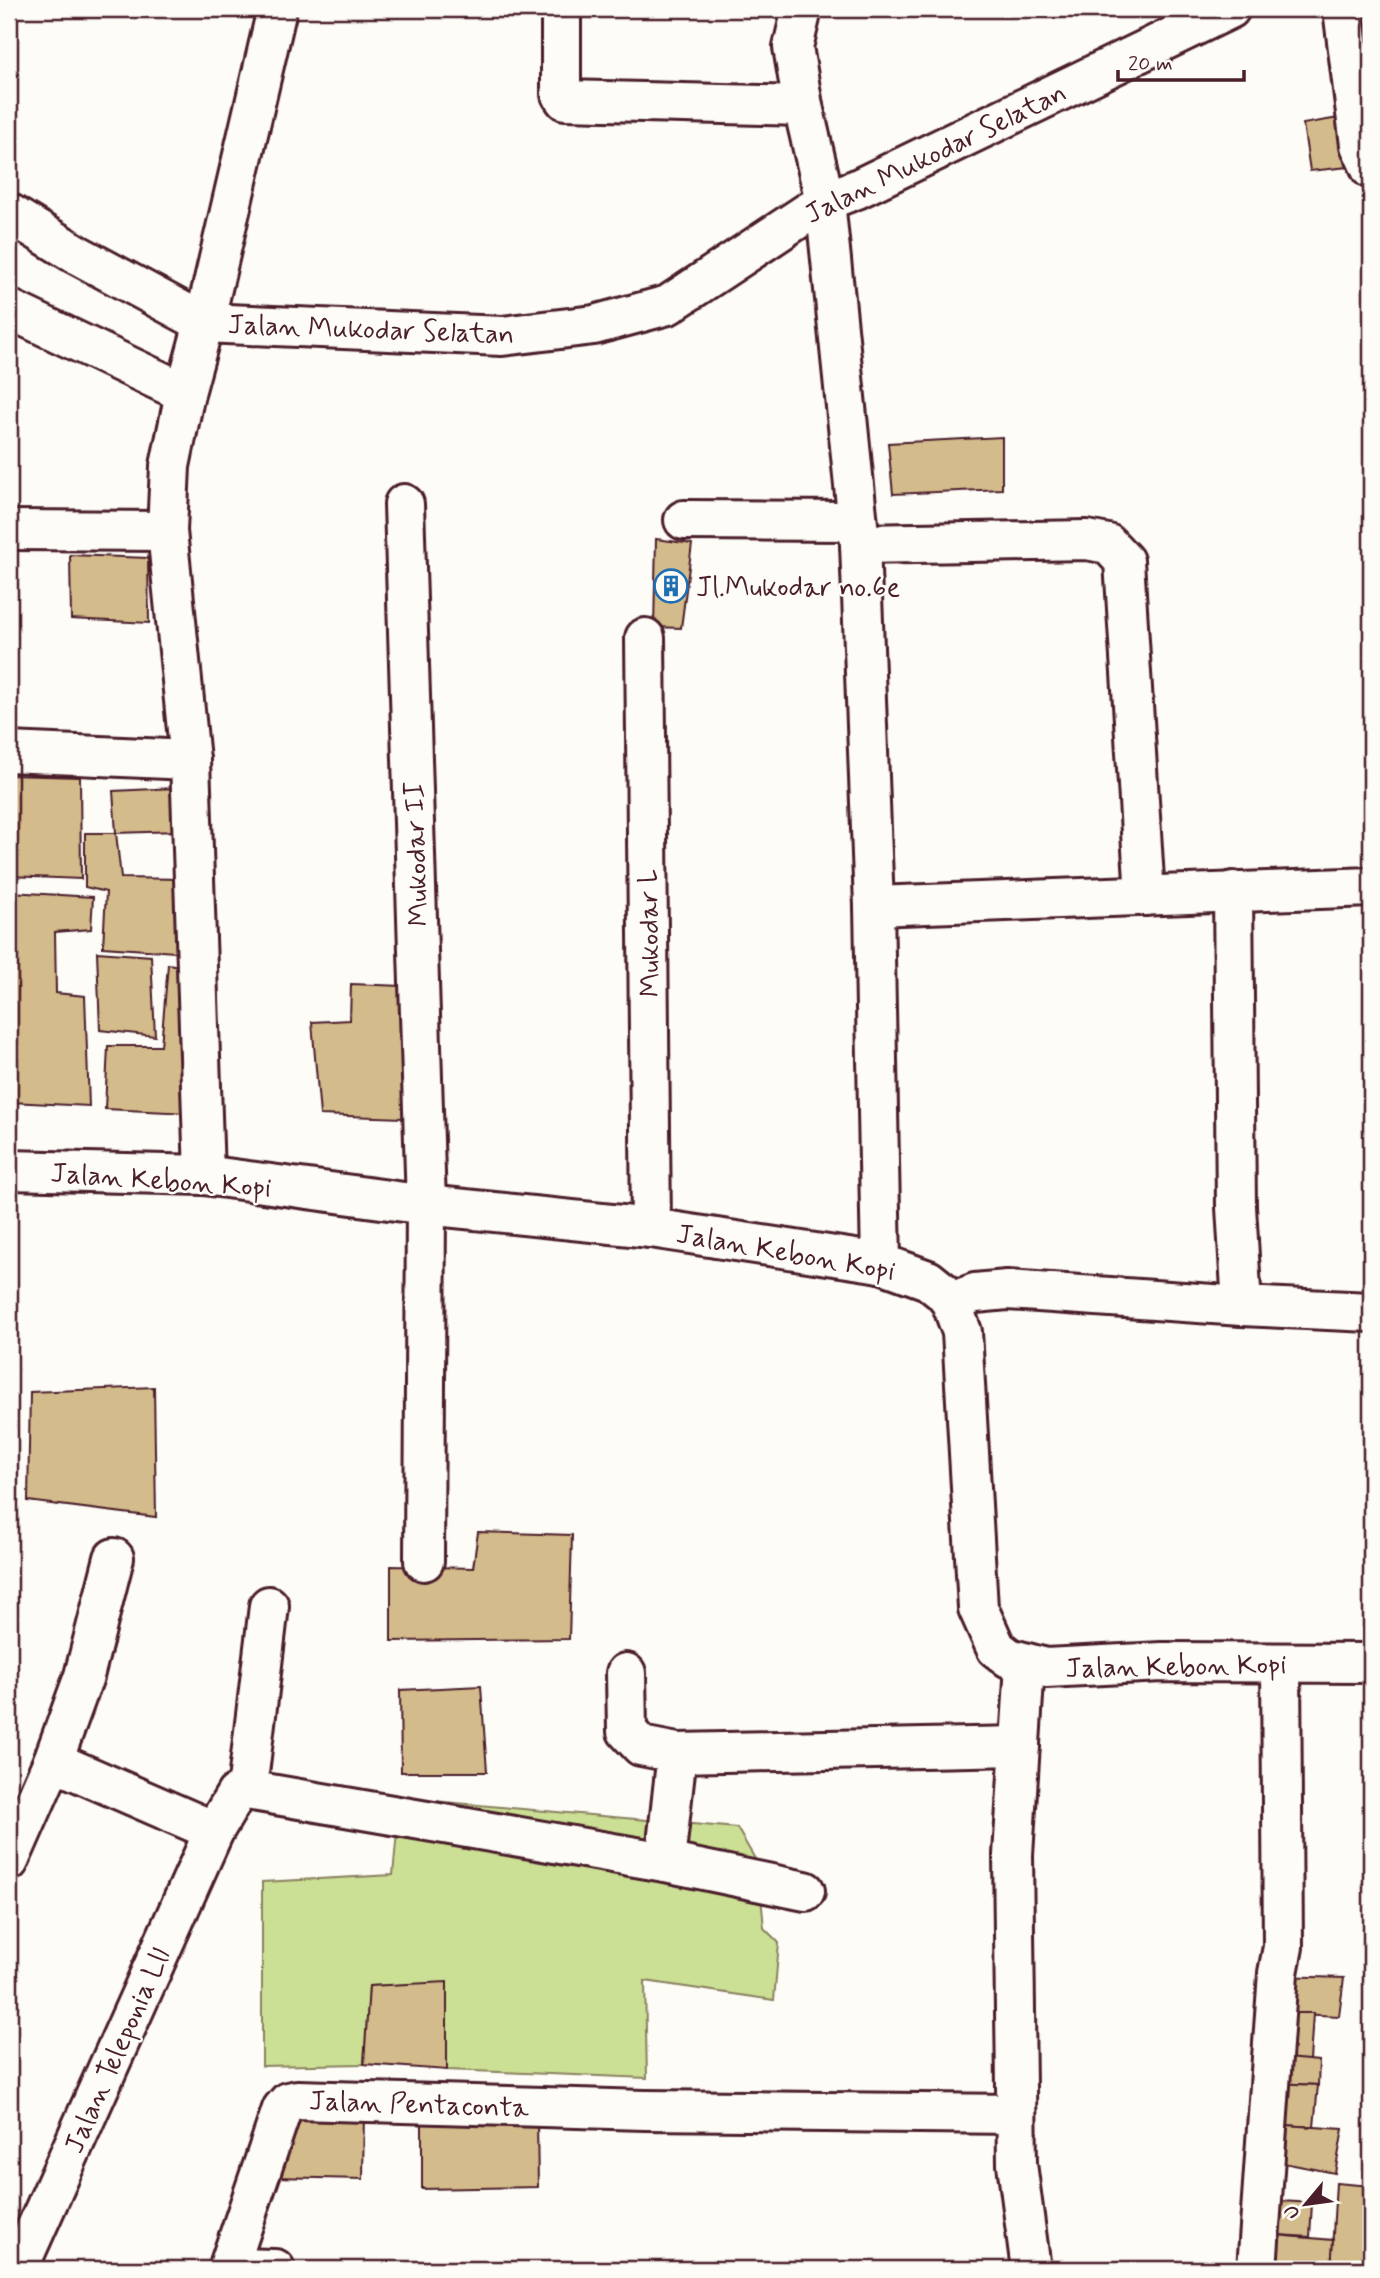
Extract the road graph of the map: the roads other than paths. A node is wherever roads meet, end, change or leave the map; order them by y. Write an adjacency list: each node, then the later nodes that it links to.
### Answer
1 (277, 9): 11 (street)
2 (561, 9): 6 (street)
3 (802, 9): 6 (street)
4 (1230, 9): 8 (street, Jalan Mukodar Selatan)
5 (1343, 9): 7 (street)
6 (803, 106): 8 (street)
7 (1371, 169)
8 (825, 201): 11 (street, Jalan Mukodar Selatan); 17 (street)
9 (9, 213): 11 (street, Jalan Mukodar Selatan)
10 (9, 309): 12 (street)
11 (204, 323): 12 (street)
12 (185, 393): 16 (street)
13 (404, 503): 27 (street, Mukodar II)
14 (684, 520): 17 (street)
15 (9, 530): 16 (street)
16 (167, 531): 20 (street)
17 (858, 532): 23 (street); 24 (street)
18 (645, 638): 28 (street, Mukodar L)
19 (9, 752): 20 (street)
20 (190, 760): 26 (street)
21 (1371, 887): 22 (street)
22 (1233, 891): 23 (street); 31 (street)
23 (1145, 896): 24 (street)
24 (874, 906): 29 (street)
25 (9, 1170): 26 (street, Jalan Kebon Kopi)
26 (204, 1175): 27 (street, Jalan Kebon Kopi)
27 (426, 1205): 28 (street, Jalan Kebon Kopi); 34 (street, Mukodar II)
28 (651, 1228): 29 (street, Jalan Kebon Kopi)
29 (881, 1263): 30 (street, Jalan Kebon Kopi)
30 (951, 1302): 31 (street); 38 (street, Jalan Kebon Kopi)
31 (1242, 1306): 32 (street)
32 (1371, 1312)
33 (114, 1558): 42 (street)
34 (424, 1561)
35 (269, 1606): 43 (street)
36 (1281, 1663): 37 (street, Jalan Kebon Kopi); 38 (street, Jalan Kebon Kopi); 53 (street)
37 (1371, 1663)
38 (1025, 1664): 40 (street)
39 (626, 1673): 41 (street)
40 (1020, 1746): 41 (street); 48 (street)
41 (677, 1753): 46 (street)
42 (53, 1762): 44 (street); 45 (street)
43 (247, 1790): 44 (street, Jalan Teleponia Lll); 46 (street)
44 (214, 1831): 49 (street, Jalan Teleponia Lll)
45 (9, 1861)
46 (665, 1862): 47 (street)
47 (805, 1891)
48 (1016, 2114): 50 (street, Jalan Pentaconta); 52 (street)
49 (18, 2269)
50 (229, 2269): 51 (street)
51 (275, 2269)
52 (1031, 2269)
53 (1257, 2269)

